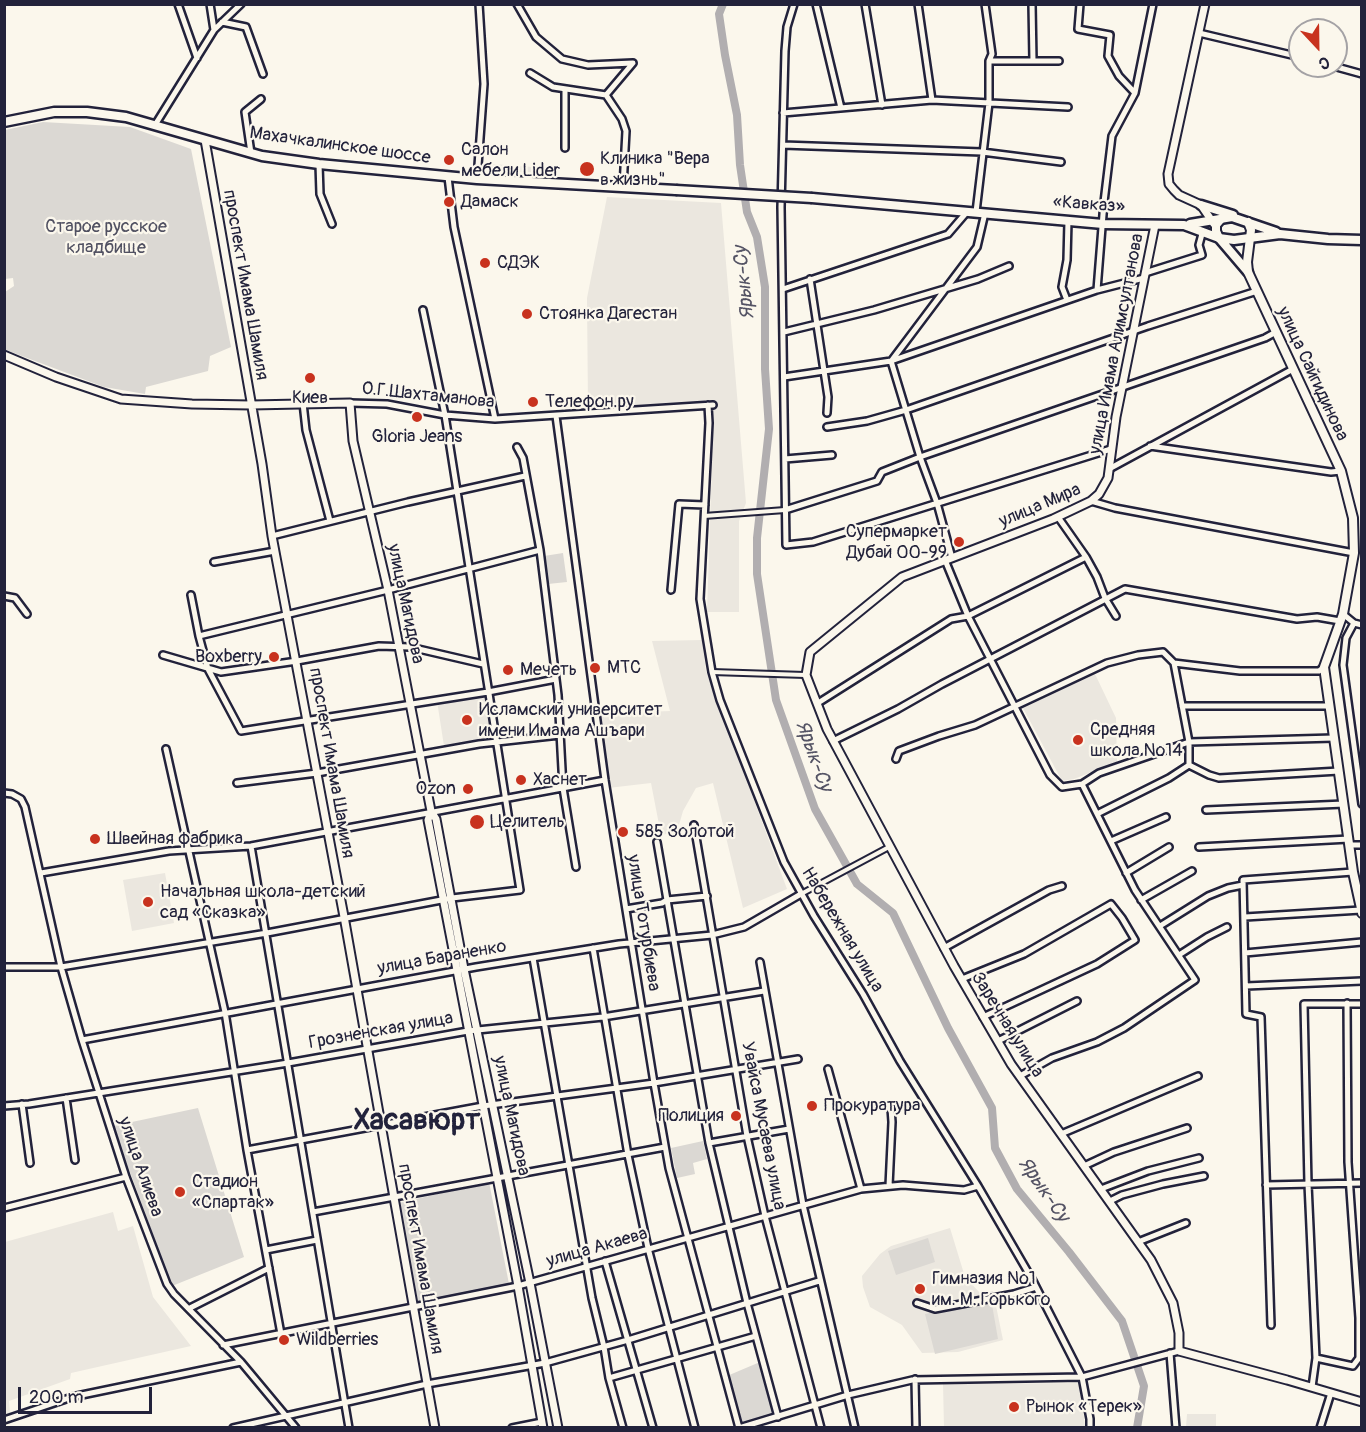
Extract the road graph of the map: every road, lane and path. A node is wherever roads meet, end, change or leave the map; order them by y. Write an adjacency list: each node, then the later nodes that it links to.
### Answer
1 (178, 4): 19 (street)
2 (210, 4): 16 (street)
3 (241, 4): 15 (street)
4 (479, 4): 45 (street)
5 (517, 4): 27 (street)
6 (794, 4): 34 (street)
7 (816, 4): 33 (street)
8 (865, 4): 31 (street)
9 (918, 4): 29 (street)
10 (985, 4): 20 (street)
11 (1032, 4): 21 (street)
12 (1080, 4): 26 (street)
13 (1153, 4): 26 (street)
14 (1205, 4): 17 (main road)
15 (222, 22): 16 (street); 24 (street)
16 (214, 30): 19 (street)
17 (1199, 33): 18 (street); 48 (main road)
18 (1288, 54)
19 (197, 58): 36 (street)
20 (989, 61): 21 (street); 30 (street)
21 (1033, 61): 22 (street)
22 (1059, 61)
23 (530, 73): 25 (street)
24 (263, 74)
25 (565, 89): 27 (street); 39 (street)
26 (1135, 93): 54 (street)
27 (606, 95): 46 (street)
28 (261, 99): 41 (street)
29 (932, 100): 30 (street); 31 (street)
30 (989, 103): 32 (street); 40 (street)
31 (882, 105): 33 (street)
32 (1068, 107)
33 (841, 108): 34 (street)
34 (783, 112): 38 (street)
35 (4, 122): 36 (highway, Махачкалинское шоссе)
36 (155, 125): 37 (highway, Махачкалинское шоссе)
37 (205, 140): 41 (highway, Махачкалинское шоссе); 84 (main road, проспект Имама Шамиля)
38 (783, 145): 40 (street); 67 (street)
39 (565, 148)
40 (982, 152): 42 (street); 49 (street)
41 (252, 153): 43 (highway, Махачкалинское шоссе)
42 (1061, 162)
43 (319, 164): 44 (highway, Махачкалинское шоссе); 53 (street)
44 (448, 177): 45 (highway, Махачкалинское шоссе); 90 (street)
45 (477, 179): 46 (highway, Махачкалинское шоссе)
46 (623, 187): 47 (highway, Махачкалинское шоссе, bridge)
47 (812, 198): 49 (highway, «Кавказ»)
48 (1201, 205): 50 (highway); 52 (main road)
49 (976, 212): 51 (highway, «Кавказ»); 65 (street); 66 (street)
50 (1245, 220): 52 (highway); 58 (highway); 60 (main road)
51 (1068, 221): 54 (highway, «Кавказ»); 70 (street)
52 (1217, 222): 56 (highway); 59 (main road)
53 (332, 224)
54 (1103, 224): 55 (highway, «Кавказ»); 68 (street)
55 (1155, 225): 56 (highway, «Кавказ»); 64 (main road, улица Имама Алимсултанова)
56 (1184, 225): 59 (highway, «Кавказ»)
57 (1202, 234): 64 (street)
58 (1280, 234): 60 (highway, «Кавказ»); 61 (highway, «Кавказ»)
59 (1219, 238): 60 (highway, «Кавказ»); 63 (highway)
60 (1250, 238): 63 (main road)
61 (1362, 240)
62 (1009, 266): 66 (street)
63 (1248, 272): 69 (main road, улица Сайгидинова)
64 (1145, 275): 68 (street); 73 (main road, улица Имама Алимсултанова)
65 (810, 279): 67 (street); 72 (street)
66 (947, 288): 72 (street); 77 (street)
67 (783, 289): 74 (street)
68 (1097, 290): 70 (street)
69 (1257, 291): 73 (street); 75 (main road, улица Сайгидинова)
70 (1067, 300): 77 (street)
71 (423, 310): 88 (street)
72 (817, 324): 74 (street); 79 (street)
73 (1134, 330): 81 (main road, улица Имама Алимсултанова); 86 (street)
74 (784, 332): 80 (street)
75 (1276, 332): 78 (main road, улица Сайгидинова); 81 (street)
76 (4, 355): 84 (main road, О.Г.Шахтаманова)
77 (891, 361): 79 (street); 86 (street)
78 (1293, 369): 92 (street); 99 (main road, улица Сайгидинова)
79 (824, 371): 80 (street); 87 (street)
80 (784, 377): 97 (street)
81 (1122, 388): 94 (main road, улица Имама Алимсултанова); 96 (street)
82 (303, 403): 83 (main road, О.Г.Шахтаманова); 84 (main road, О.Г.Шахтаманова); 109 (street)
83 (350, 403): 88 (street, О.Г.Шахтаманова); 106 (main road, улица Магидова)
84 (251, 405): 110 (main road, проспект Имама Шамиля)
85 (710, 405): 89 (street, О.Г.Шахтаманова); 104 (street, Набережная улица)
86 (906, 410): 91 (street); 96 (street)
87 (827, 413)
88 (445, 415): 90 (street, О.Г.Шахтаманова); 101 (street)
89 (556, 416): 90 (street, О.Г.Шахтаманова); 160 (street, улица Тотурбиева)
90 (495, 419)
91 (827, 427)
92 (1150, 446): 98 (street); 99 (street)
93 (517, 447): 100 (street)
94 (1111, 449): 98 (main road, улица Имама Алимсултанова); 103 (street)
95 (832, 455): 97 (street)
96 (920, 457): 103 (street); 105 (street)
97 (785, 459): 105 (street)
98 (1109, 469): 102 (main road, улица Мира)
99 (1341, 471): 113 (main road, улица Сайгидинова)
100 (525, 476): 101 (street); 111 (street)
101 (456, 492): 106 (street); 117 (street)
102 (1091, 501): 108 (main road, улица Мира); 113 (street)
103 (937, 503): 105 (street); 115 (street)
104 (705, 505): 107 (street, Набережная улица); 119 (street)
105 (784, 510): 107 (street)
106 (369, 512): 109 (street); 118 (main road, улица Магидова)
107 (704, 516): 139 (street, Набережная улица)
108 (1058, 517): 114 (street); 115 (main road, улица Мира)
109 (330, 521): 110 (street)
110 (272, 536): 112 (main road, проспект Имама Шамиля)
111 (540, 550): 117 (street); 141 (street)
112 (275, 551): 116 (street); 124 (main road, проспект Имама Шамиля)
113 (1354, 553): 127 (main road, улица Сайгидинова)
114 (1086, 556): 122 (street); 125 (street)
115 (948, 559): 125 (street); 140 (main road, улица Мира)
116 (214, 562)
117 (468, 568): 118 (street); 136 (street)
118 (388, 590): 124 (street); 131 (main road, улица Магидова)
119 (671, 590)
120 (191, 595): 130 (street)
121 (4, 596): 123 (street)
122 (1105, 598): 126 (street); 127 (street); 133 (street)
123 (27, 614)
124 (287, 614): 130 (street); 134 (main road, проспект Имама Шамиля)
125 (968, 616): 133 (street); 144 (street)
126 (1116, 616)
127 (1342, 617): 128 (street); 137 (main road, улица Сайгидинова)
128 (1354, 623): 129 (street); 167 (street)
129 (1362, 625)
130 (199, 636): 138 (street)
131 (399, 647): 134 (street); 136 (street); 143 (main road, улица Магидова)
132 (163, 655): 138 (street)
133 (991, 659): 145 (street); 151 (street)
134 (297, 661): 138 (street); 148 (main road, проспект Имама Шамиля)
135 (1174, 663): 137 (street); 145 (street); 146 (street)
136 (483, 664): 142 (street)
137 (1324, 667): 147 (main road, улица Сайгидинова)
138 (208, 669): 148 (street)
139 (712, 672): 140 (street); 190 (street, Набережная улица)
140 (806, 675): 144 (main road, Заречная улица)
141 (556, 679): 142 (street); 149 (street)
142 (488, 692): 143 (street); 153 (street)
143 (411, 704): 148 (street); 155 (main road, улица Магидова)
144 (818, 704): 151 (main road, Заречная улица)
145 (1015, 706): 156 (street); 162 (street)
146 (1182, 706): 147 (street); 152 (street)
147 (1330, 706): 150 (main road, улица Сайгидинова)
148 (308, 721): 159 (main road, проспект Имама Шамиля)
149 (560, 735): 153 (street); 163 (street)
150 (1334, 738): 152 (street); 158 (main road, улица Сайгидинова)
151 (833, 741): 179 (main road, Заречная улица)
152 (1189, 742): 157 (street); 162 (street)
153 (496, 743): 155 (street); 165 (street)
154 (166, 749): 182 (street)
155 (420, 754): 159 (street); 169 (main road, улица Магидова)
156 (896, 759)
157 (1190, 765): 158 (street); 170 (street)
158 (1339, 771): 166 (main road, улица Сайгидинова)
159 (317, 773): 161 (street); 173 (main road, проспект Имама Шамиля)
160 (605, 780): 163 (street); 196 (street, улица Тотурбиева)
161 (237, 783)
162 (1082, 784): 170 (street)
163 (563, 788): 165 (street); 183 (street)
164 (4, 793): 186 (street, улица Алиева)
165 (505, 798): 169 (street); 192 (street)
166 (1344, 804): 168 (street); 176 (main road, улица Сайгидинова)
167 (1362, 804)
168 (1206, 810)
169 (431, 811): 173 (street); 192 (main road, улица Магидова); 193 (main road, улица Магидова)
170 (1097, 814): 174 (street)
171 (1166, 817): 174 (street)
172 (694, 825): 191 (street, Увайса Мусаева улица)
173 (328, 832): 178 (street); 199 (main road, проспект Имама Шамиля)
174 (1111, 841): 187 (street)
175 (657, 842): 194 (street)
176 (1349, 842): 177 (street); 181 (street); 185 (main road, улица Сайгидинова)
177 (1362, 845)
178 (251, 846): 182 (street); 202 (street)
179 (890, 847): 190 (street); 209 (main road, Заречная улица)
180 (1169, 847): 187 (street)
181 (1199, 847)
182 (190, 851): 186 (street); 206 (street)
183 (576, 867)
184 (1192, 871): 195 (street)
185 (1353, 872): 188 (street); 197 (main road, улица Сайгидинова)
186 (41, 873): 215 (street, улица Алиева)
187 (1126, 873): 195 (street)
188 (1243, 882): 198 (street); 200 (street)
189 (1062, 886): 209 (street)
190 (801, 894): 203 (street, улица Бараненко); 279 (street, Набережная улица)
191 (706, 896): 194 (street); 203 (street, Увайса Мусаева улица)
192 (452, 898): 193 (street); 216 (main road, улица Магидова)
193 (443, 900): 199 (street); 216 (main road, улица Магидова)
194 (667, 900): 196 (street); 204 (street)
195 (1141, 900): 200 (street)
196 (626, 909): 207 (street, улица Тотурбиева)
197 (1361, 911): 198 (street)
198 (1245, 917): 210 (street)
199 (344, 918): 202 (street); 220 (main road, проспект Имама Шамиля)
200 (1160, 926): 211 (street)
201 (1227, 927): 211 (street)
202 (267, 933): 206 (street); 224 (street)
203 (712, 935): 204 (street, улица Бараненко); 222 (street, Увайса Мусаева улица)
204 (674, 939): 207 (street, улица Бараненко); 225 (street)
205 (1362, 942): 210 (street)
206 (210, 943): 215 (street); 229 (street)
207 (632, 943): 208 (street, улица Бараненко); 228 (street, улица Тотурбиева)
208 (593, 948): 212 (street, улица Бараненко); 230 (street)
209 (944, 948): 217 (main road, Заречная улица)
210 (1245, 953): 219 (street)
211 (1179, 955): 245 (street)
212 (533, 958): 216 (street, улица Бараненко); 232 (street)
213 (760, 962): 221 (street)
214 (4, 967): 215 (street)
215 (61, 967): 235 (street, улица Алиева)
216 (460, 969): 220 (street, улица Бараненко); 233 (main road, улица Магидова); 234 (main road, улица Магидова)
217 (962, 980): 231 (main road, Заречная улица); 231 (street)
218 (1362, 981): 219 (street)
219 (1246, 986): 280 (street)
220 (356, 988): 224 (street, улица Бараненко); 237 (main road, проспект Имама Шамиля)
221 (764, 991): 222 (street, Грозненская улица); 240 (street)
222 (722, 998): 225 (street, Грозненская улица); 242 (street, Увайса Мусаева улица)
223 (1077, 1001): 236 (street)
224 (278, 1003): 229 (street, улица Бараненко); 239 (street)
225 (684, 1004): 228 (street, Грозненская улица); 244 (street)
226 (1347, 1004): 227 (street); 277 (street); 278 (street)
227 (1362, 1004)
228 (643, 1011): 230 (street, Грозненская улица); 247 (street, улица Тотурбиева)
229 (225, 1012): 235 (street, улица Бараненко); 243 (street)
230 (603, 1017): 232 (street, Грозненская улица); 248 (street)
231 (983, 1017): 236 (main road, Заречная улица)
232 (544, 1023): 233 (street, Грозненская улица); 250 (street)
233 (477, 1029): 234 (street, Грозненская улица); 253 (main road, улица Магидова)
234 (468, 1031): 237 (street, Грозненская улица); 255 (main road, улица Магидова)
235 (82, 1040): 249 (street, улица Алиева)
236 (998, 1041): 245 (main road, Заречная улица)
237 (367, 1050): 239 (street, Грозненская улица); 257 (main road, проспект Имама Шамиля)
238 (798, 1059): 240 (street)
239 (288, 1063): 243 (street, Грозненская улица); 262 (street)
240 (777, 1063): 242 (street); 259 (street)
241 (828, 1069): 282 (street)
242 (736, 1070): 244 (street); 261 (street, Увайса Мусаева улица)
243 (234, 1071): 249 (street, Грозненская улица); 265 (street)
244 (696, 1076): 247 (street); 263 (street)
245 (1020, 1076): 260 (main road, Заречная улица)
246 (1198, 1076): 260 (street)
247 (654, 1083): 248 (street); 264 (street, улица Тотурбиева)
248 (616, 1088): 250 (street); 266 (street)
249 (99, 1093): 251 (street, Грозненская улица); 274 (street, улица Алиева)
250 (557, 1096): 253 (street); 270 (street)
251 (66, 1098): 252 (street, Грозненская улица); 268 (street)
252 (22, 1104): 254 (street, Грозненская улица); 269 (street)
253 (493, 1105): 255 (street); 272 (main road, улица Магидова)
254 (4, 1106)
255 (483, 1106): 257 (street); 275 (main road, улица Магидова)
256 (891, 1108): 281 (street)
257 (380, 1126): 262 (street); 284 (main road, проспект Имама Шамиля)
258 (1187, 1128): 271 (street)
259 (789, 1129): 261 (street); 286 (street)
260 (1061, 1134): 271 (main road, Заречная улица)
261 (747, 1136): 263 (street); 289 (street, Увайса Мусаева улица)
262 (301, 1140): 265 (street); 288 (street)
263 (709, 1143): 291 (street)
264 (665, 1147): 266 (street); 292 (street, улица Тотурбиева)
265 (247, 1150): 296 (street)
266 (628, 1155): 270 (street); 295 (street)
267 (1199, 1158): 283 (street)
268 (75, 1160)
269 (30, 1163)
270 (569, 1165): 272 (street); 298 (street)
271 (1084, 1166): 283 (main road, Заречная улица)
272 (507, 1176): 275 (street); 301 (main road, улица Магидова)
273 (1204, 1176): 285 (street)
274 (126, 1177): 287 (street); 307 (street, улица Алиева)
275 (497, 1178): 284 (street); 302 (main road, улица Магидова)
276 (1362, 1183): 278 (street)
277 (1308, 1184): 278 (street); 280 (street); 321 (street)
278 (1348, 1184): 321 (street)
279 (978, 1185): 281 (street, улица Акаева); 303 (street, Набережная улица)
280 (1266, 1185): 311 (street)
281 (889, 1186): 282 (street, улица Акаева)
282 (861, 1189): 286 (street, улица Акаева)
283 (1101, 1189): 285 (main road, Заречная улица)
284 (394, 1198): 288 (street); 308 (main road, проспект Имама Шамиля)
285 (1110, 1201): 294 (main road, Заречная улица)
286 (803, 1205): 289 (street, улица Акаева); 300 (street)
287 (4, 1208)
288 (313, 1212): 293 (street)
289 (765, 1216): 291 (street, улица Акаева); 304 (street, Увайса Мусаева улица)
290 (1186, 1223): 294 (street)
291 (728, 1226): 292 (street, улица Акаева); 305 (street)
292 (687, 1238): 295 (street, улица Акаева); 309 (street, улица Тотурбиева)
293 (317, 1240): 296 (street); 310 (street)
294 (1138, 1242): 319 (main road, Заречная улица)
295 (648, 1248): 297 (street, улица Акаева); 312 (street)
296 (266, 1250): 299 (street)
297 (605, 1261): 298 (street, улица Акаева); 315 (street)
298 (586, 1266): 301 (street, улица Акаева); 317 (street)
299 (269, 1268): 307 (street); 313 (street)
300 (819, 1281): 304 (street); 333 (street)
301 (530, 1283): 302 (street, улица Акаева); 324 (main road, улица Магидова)
302 (518, 1286): 308 (street, улица Акаева); 325 (main road, улица Магидова)
303 (1036, 1287): 306 (street); 327 (street, Набережная улица)
304 (785, 1292): 305 (street); 336 (street, Увайса Мусаева улица)
305 (747, 1303): 309 (street); 314 (street)
306 (917, 1303)
307 (190, 1308): 316 (street, улица Алиева)
308 (413, 1308): 310 (street, улица Акаева); 330 (main road, проспект Имама Шамиля)
309 (708, 1315): 312 (street); 318 (street, улица Тотурбиева)
310 (332, 1324): 313 (street, улица Акаева); 335 (street)
311 (1271, 1325)
312 (668, 1328): 315 (street); 322 (street)
313 (281, 1334): 316 (street, улица Акаева)
314 (756, 1336): 318 (street); 338 (street)
315 (628, 1340): 317 (street); 326 (street)
316 (223, 1345): 323 (street, улица Алиева)
317 (604, 1347): 324 (street); 328 (street)
318 (717, 1347): 322 (street); 351 (street, улица Тотурбиева)
319 (1179, 1351): 320 (street); 331 (main road)
320 (1170, 1353): 327 (street); 356 (street)
321 (1316, 1358): 331 (street)
322 (676, 1359): 326 (street); 350 (street)
323 (241, 1362): 337 (street, улица Алиева); 339 (street)
324 (545, 1363): 325 (street); 347 (main road, улица Магидова)
325 (531, 1366): 330 (street); 340 (main road, улица Магидова)
326 (637, 1371): 328 (street); 349 (street)
327 (1082, 1377): 329 (street); 355 (street, Набережная улица)
328 (609, 1378): 348 (street)
329 (915, 1379): 333 (street); 354 (street)
330 (427, 1384): 335 (street); 345 (main road, проспект Имама Шамиля)
331 (1312, 1387): 332 (main road)
332 (1331, 1393): 334 (main road); 357 (street)
333 (848, 1395): 336 (street); 353 (street)
334 (1362, 1402)
335 (346, 1404): 337 (street); 344 (street)
336 (815, 1406): 338 (street); 352 (street, Увайса Мусаева улица)
337 (286, 1414): 341 (street); 343 (street, улица Алиева)
338 (778, 1417): 351 (street)
339 (4, 1420)
340 (542, 1425): 346 (street)
341 (243, 1426): 342 (street)
342 (233, 1428)
343 (296, 1428)
344 (349, 1428)
345 (435, 1428)
346 (512, 1428)
347 (558, 1428)
348 (623, 1428)
349 (653, 1428)
350 (694, 1428)
351 (739, 1428)
352 (820, 1428)
353 (855, 1428)
354 (916, 1428)
355 (1090, 1428)
356 (1176, 1428)
357 (1320, 1428)

